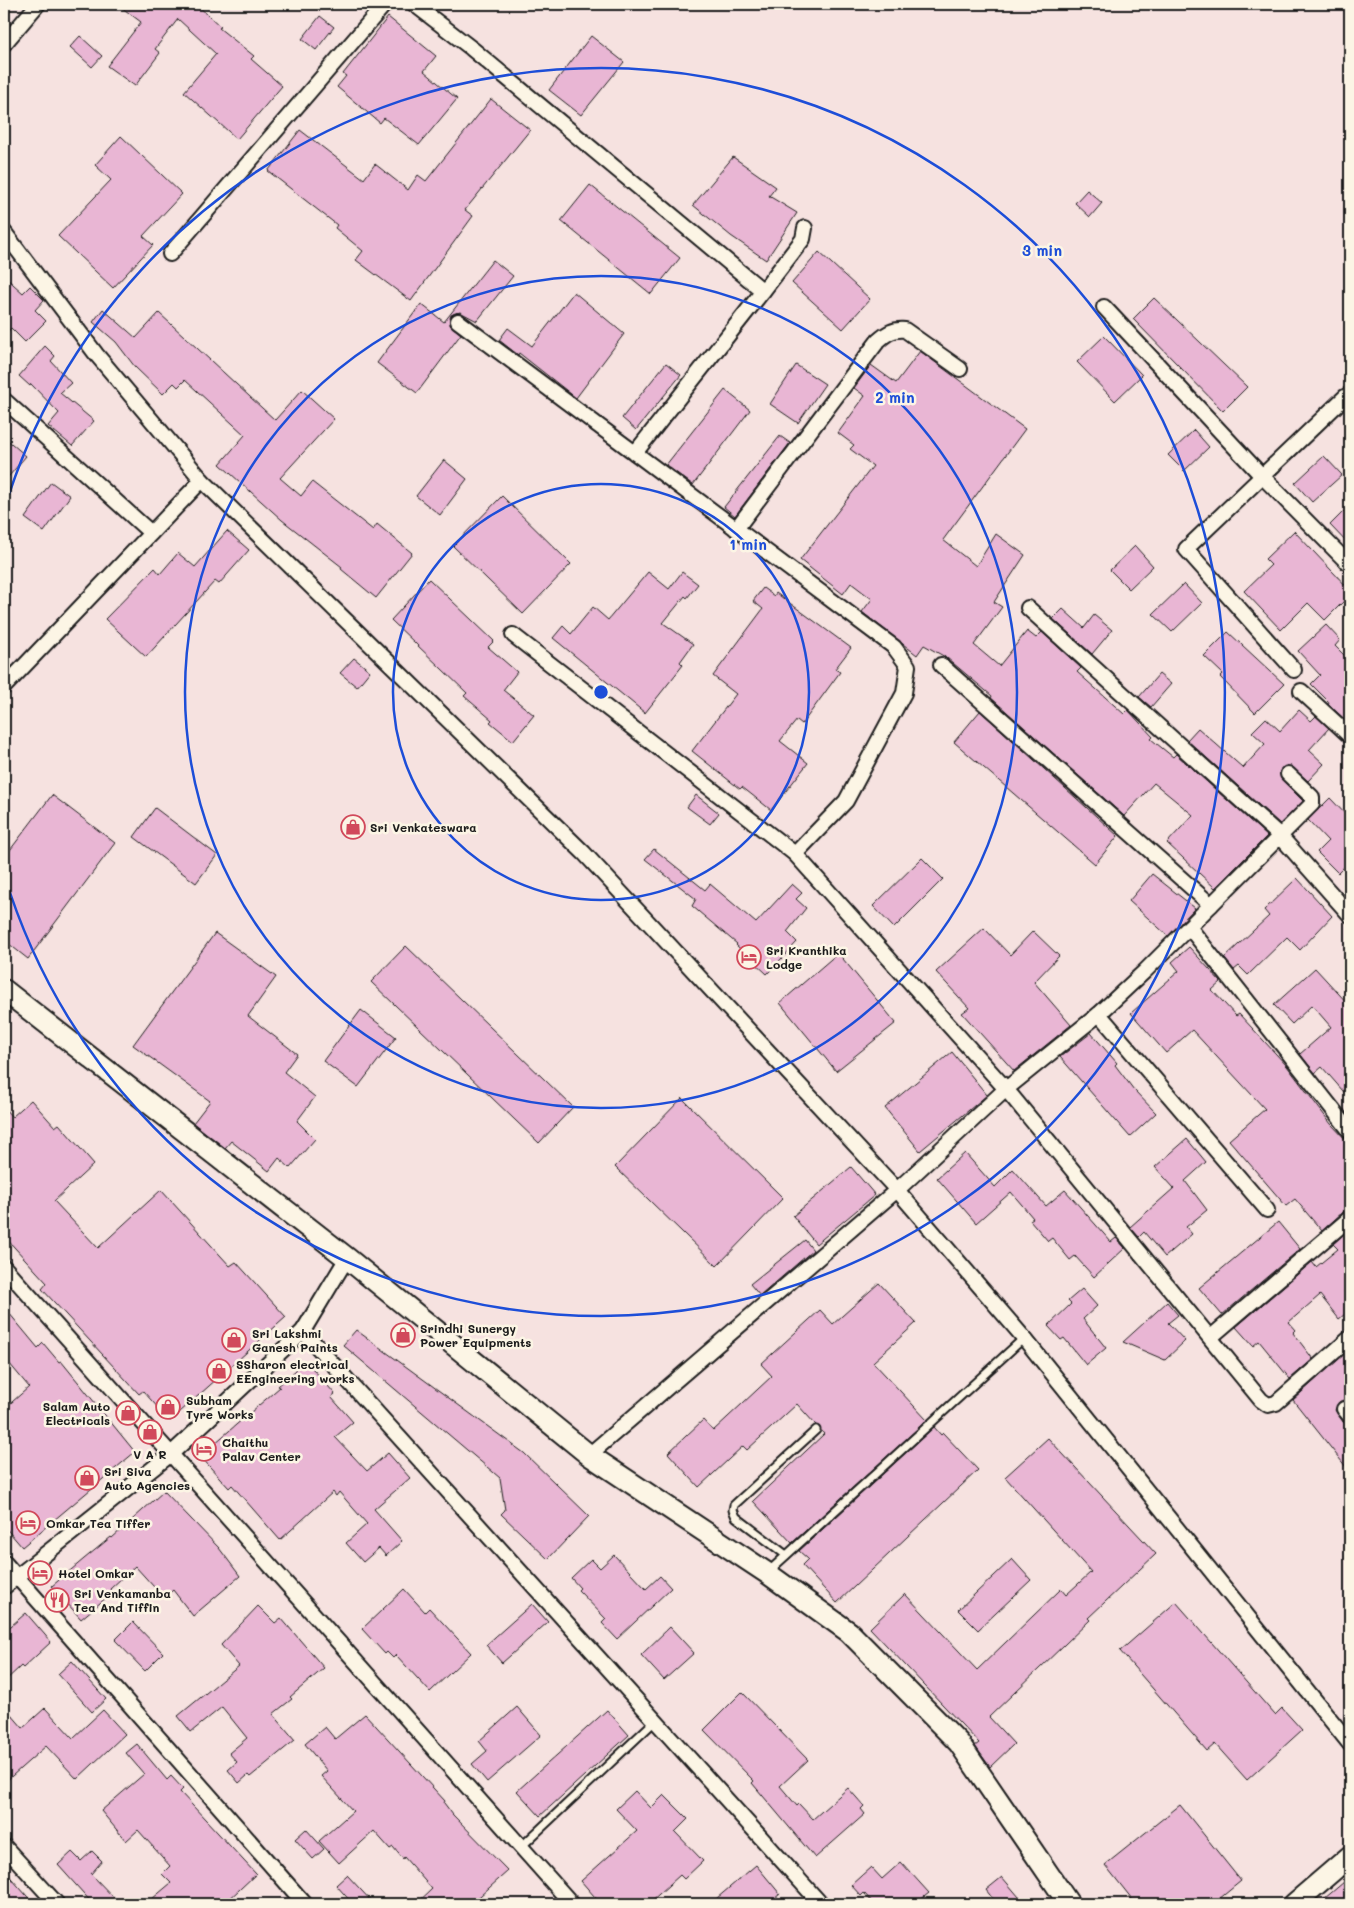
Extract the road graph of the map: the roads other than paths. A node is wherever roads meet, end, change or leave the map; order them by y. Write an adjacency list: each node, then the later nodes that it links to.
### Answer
1 (38, 4): 4 (street)
2 (385, 4): 7 (street)
3 (414, 4): 8 (street)
4 (4, 44)
5 (805, 228): 8 (street)
6 (4, 232): 16 (street)
7 (170, 254)
8 (763, 292): 14 (street)
9 (1104, 307): 15 (street)
10 (458, 321): 14 (street)
11 (960, 369): 17 (street)
12 (1350, 394): 15 (street)
13 (4, 400): 18 (street)
14 (635, 453): 17 (street)
15 (1261, 475): 19 (street); 23 (street)
16 (202, 480): 18 (street); 37 (street)
17 (736, 529): 29 (street)
18 (151, 533): 24 (street)
19 (1350, 565)
20 (1028, 608): 28 (street)
21 (513, 635): 29 (street)
22 (941, 665): 30 (street)
23 (1294, 670)
24 (4, 687)
25 (1301, 690): 26 (street)
26 (1350, 736)
27 (1288, 774): 28 (street)
28 (1280, 836): 30 (street); 31 (street)
29 (795, 854): 35 (street)
30 (1211, 905): 32 (street)
31 (1350, 915)
32 (1189, 927): 34 (street); 36 (street)
33 (4, 990): 40 (street)
34 (1099, 1014): 35 (street); 38 (street)
35 (1006, 1089): 37 (street); 43 (street)
36 (1350, 1131)
37 (897, 1190): 44 (street); 48 (street)
38 (1267, 1210)
39 (1350, 1218): 43 (street)
40 (348, 1258): 42 (street); 48 (street)
41 (4, 1267): 47 (street)
42 (303, 1331): 47 (street); 54 (street)
43 (1211, 1337): 45 (street)
44 (1024, 1338): 49 (lane); 55 (street)
45 (1350, 1338)
46 (816, 1430): 49 (lane)
47 (171, 1454): 52 (street); 57 (street)
48 (589, 1455): 51 (street)
49 (786, 1555): 51 (lane)
50 (4, 1562): 52 (street)
51 (766, 1573): 63 (street)
52 (16, 1576): 53 (street); 60 (street)
53 (4, 1586)
54 (656, 1720): 57 (lane); 62 (street)
55 (1350, 1744)
56 (4, 1846): 59 (street)
57 (521, 1847): 61 (street)
58 (1350, 1856): 64 (street)
59 (57, 1904)
60 (305, 1904)
61 (572, 1904)
62 (821, 1904)
63 (1069, 1904)
64 (1294, 1904)

